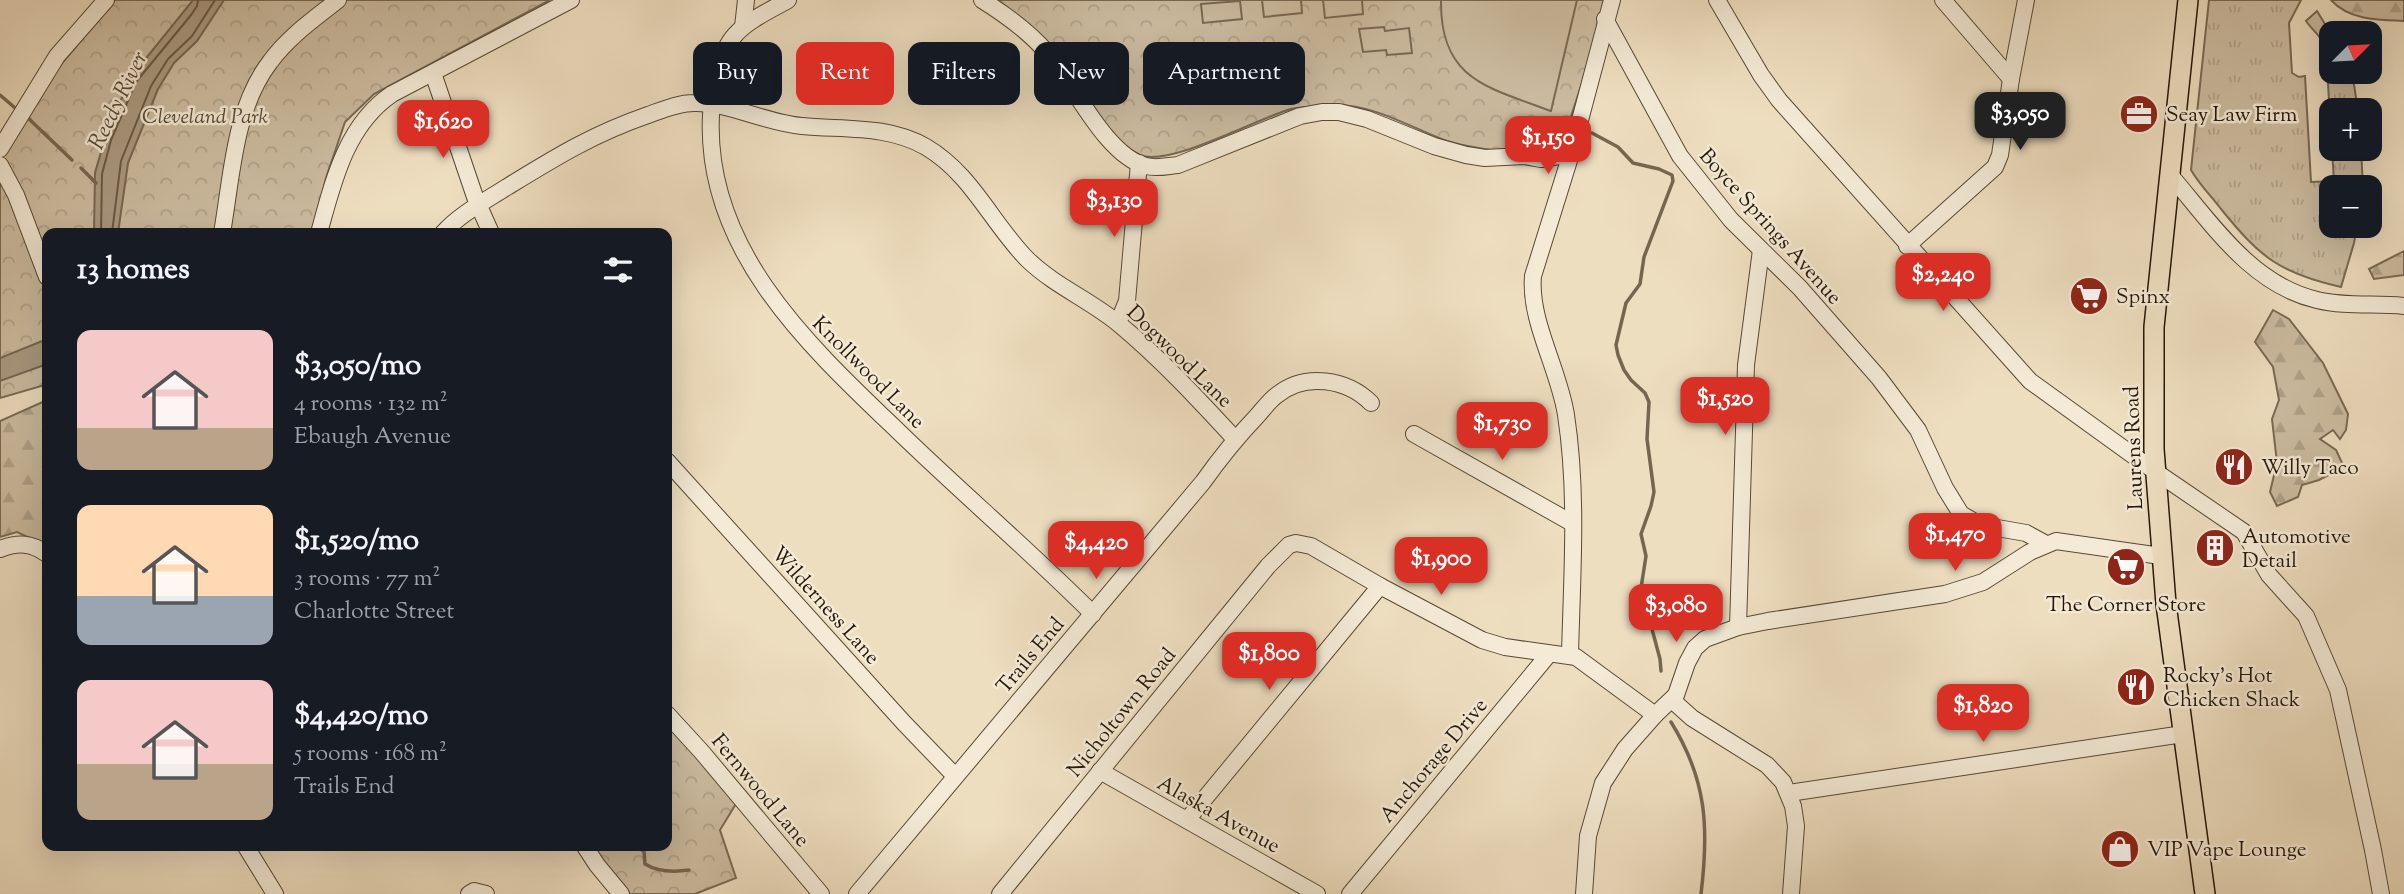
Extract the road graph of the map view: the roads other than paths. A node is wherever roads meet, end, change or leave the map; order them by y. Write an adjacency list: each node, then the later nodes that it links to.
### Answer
1 (106, 0): 21 (street)
2 (338, 0): 26 (street)
3 (571, 0): 15 (street)
4 (746, 0): 13 (street, Knollwood Lane)
5 (788, 0): 13 (street, Knollwood Lane)
6 (982, 0): 22 (street)
7 (1612, 0): 12 (street)
8 (1717, 0): 30 (street)
9 (1943, 0): 16 (street)
10 (2026, 0): 16 (street)
11 (2188, 0): 24 (main road, Laurens Road)
12 (1605, 19): 20 (street); 31 (street, Boyce Springs Avenue)
13 (743, 27): 14 (street, Knollwood Lane)
14 (730, 42)
15 (433, 73): 25 (street); 27 (street)
16 (2011, 79): 30 (street)
17 (693, 104): 25 (street, Dogwood Lane)
18 (711, 105): 46 (street, Knollwood Lane)
19 (715, 105): 34 (street, Dogwood Lane)
20 (1573, 147): 22 (street); 40 (street)
21 (0, 149)
22 (1139, 163): 34 (street)
23 (0, 164): 32 (street)
24 (2171, 176): 33 (street); 39 (main road, Laurens Road)
25 (478, 205): 28 (street, Dogwood Lane); 29 (street)
26 (223, 228)
27 (321, 228)
28 (449, 228)
29 (489, 228)
30 (1908, 246): 39 (street)
31 (1761, 250): 41 (street, Boyce Springs Avenue); 47 (street)
32 (42, 264)
33 (2404, 306)
34 (1118, 323): 37 (street, Dogwood Lane)
35 (1371, 403): 37 (street, Trails End)
36 (1414, 434): 40 (street)
37 (1235, 439): 46 (street, Trails End)
38 (672, 467): 55 (street, Wilderness Lane)
39 (2156, 472): 44 (main road, Laurens Road); 72 (street)
40 (1572, 523): 49 (street)
41 (2046, 544): 44 (street); 47 (street)
42 (0, 550): 43 (street)
43 (42, 551)
44 (2161, 556): 53 (main road, Laurens Road)
45 (1380, 586): 48 (street); 54 (street, Nicholtown Road); 57 (street)
46 (1093, 614): 55 (street, Trails End)
47 (1738, 627): 50 (street)
48 (1549, 654): 49 (street); 68 (street, Anchorage Drive)
49 (1570, 654): 51 (street)
50 (1672, 700): 51 (street); 56 (street)
51 (1655, 715): 69 (street)
52 (672, 720): 64 (street, Fernwood Lane)
53 (2183, 734): 56 (street); 71 (main road, Laurens Road)
54 (1100, 771): 57 (street, Alaska Avenue); 66 (street, Nicholtown Road)
55 (955, 776): 65 (street, Trails End)
56 (1788, 793): 70 (street)
57 (1187, 820): 67 (street, Alaska Avenue)
58 (248, 851): 60 (street)
59 (588, 851): 63 (street)
60 (273, 893)
61 (469, 894): 62 (street)
62 (486, 894)
63 (621, 894)
64 (821, 894)
65 (857, 894)
66 (1000, 894)
67 (1317, 894)
68 (1350, 894)
69 (1584, 894)
70 (1791, 894)
71 (2205, 894)
72 (2381, 894)

